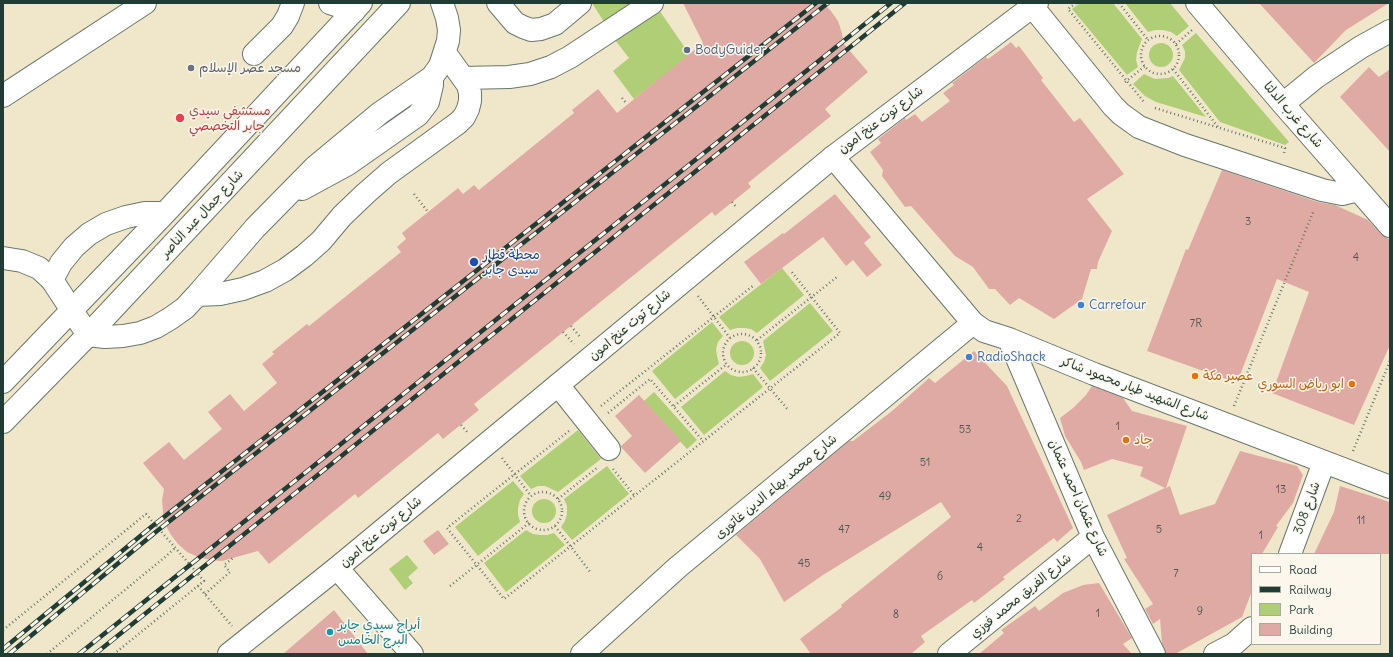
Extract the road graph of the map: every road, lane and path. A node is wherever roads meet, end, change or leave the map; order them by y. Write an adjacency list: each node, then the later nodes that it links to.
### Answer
1 (145, 3): 23 (street)
2 (293, 3): 17 (street)
3 (330, 3): 13 (street)
4 (399, 3): 55 (street, شارع جمال عبد الناصر)
5 (442, 3): 16 (street)
6 (498, 3): 7 (street)
7 (580, 3)
8 (652, 3): 21 (street)
9 (1076, 3): 22 (path)
10 (1119, 3): 15 (path)
11 (1197, 3): 27 (street, شارع غرب الدلتا)
12 (1034, 5): 25 (street); 31 (street, شارع توت عنخ امون)
13 (358, 7): 40 (street, شارع جمال عبد الناصر)
14 (1390, 30): 27 (street)
15 (1148, 40): 18 (path); 19 (path)
16 (445, 53): 20 (street); 21 (street)
17 (254, 54)
18 (1145, 66): 19 (path); 22 (path)
19 (1173, 68): 28 (path)
20 (432, 77): 29 (street); 35 (street)
21 (463, 78): 30 (street)
22 (1126, 81): 25 (path); 28 (path)
23 (3, 96)
24 (622, 98): 26 (path)
25 (1106, 98): 33 (street)
26 (628, 104)
27 (1283, 104): 33 (street, شارع غرب الدلتا)
28 (1218, 128): 32 (path)
29 (395, 131): 30 (street); 35 (street)
30 (411, 156): 48 (street)
31 (833, 157): 45 (street, شارع توت عنخ امون); 52 (street, شارع الشهيد طيار محمود شاكر)
32 (1284, 159)
33 (1358, 190): 41 (street, شارع غرب الدلتا)
34 (414, 194): 39 (path)
35 (284, 197): 48 (street)
36 (732, 202): 38 (path)
37 (1314, 209): 68 (path)
38 (738, 211)
39 (428, 212)
40 (165, 213): 46 (street); 50 (street, شارع جمال عبد الناصر)
41 (1390, 226)
42 (3, 258): 46 (street)
43 (791, 271): 49 (path)
44 (837, 277): 49 (path)
45 (685, 279): 51 (path); 65 (street, شارع توت عنخ امون)
46 (52, 280): 50 (street)
47 (754, 285): 51 (path)
48 (197, 295): 55 (street)
49 (811, 297): 59 (path); 66 (path)
50 (73, 310): 55 (street); 64 (street, شارع جمال عبد الناصر)
51 (714, 317): 56 (path); 70 (path)
52 (973, 323): 58 (street, شارع الشهيد طيار محمود شاكر); 101 (street, شارع محمد بهاء الدين غاتورى)
53 (571, 326): 57 (path)
54 (563, 332): 60 (path)
55 (88, 335): 71 (street, شارع جمال عبد الناصر)
56 (730, 338): 59 (path); 62 (path)
57 (582, 339)
58 (1009, 339): 76 (street, شارع الشهيد طيار محمود شاكر); 83 (street, شارع عثمان احمد عثمان)
59 (757, 340): 63 (path)
60 (575, 345)
61 (1390, 361): 74 (path)
62 (727, 364): 63 (path); 67 (path)
63 (753, 368): 66 (path)
64 (3, 382)
65 (558, 385): 70 (street); 72 (street, شارع توت عنخ امون)
66 (770, 388): 69 (path); 73 (path)
67 (674, 406): 70 (path); 73 (path)
68 (1232, 410)
69 (789, 411)
70 (589, 416): 75 (street); 77 (path)
71 (3, 422)
72 (490, 441): 77 (path); 89 (street, شارع توت عنخ امون)
73 (702, 441): 84 (path)
74 (1351, 455)
75 (604, 457): 80 (path)
76 (1324, 462): 78 (street, شارع الشهيد طيار محمود شاكر); 86 (street, شارع 308)
77 (515, 474): 79 (path); 88 (path)
78 (1390, 487)
79 (532, 496): 80 (path); 81 (path)
80 (558, 499): 82 (path)
81 (529, 523): 82 (path); 88 (path)
82 (555, 526): 84 (path)
83 (1093, 537): 102 (street, شارع الفريق محمد فوزي); 103 (street, شارع عثمان احمد عثمان)
84 (570, 546): 88 (path); 90 (path)
85 (175, 548): 91 (path); 96 (path); 97 (path)
86 (1290, 553)
87 (233, 558): 93 (path)
88 (477, 565): 92 (path)
89 (337, 568): 99 (street, شارع توت عنخ امون); 100 (street)
90 (591, 573)
91 (198, 586): 93 (path); 98 (path)
92 (450, 586)
93 (205, 594): 94 (path)
94 (217, 609)
95 (1251, 629): 104 (street)
96 (3, 630)
97 (47, 654)
98 (114, 654)
99 (229, 654)
100 (412, 654)
101 (582, 654)
102 (949, 654)
103 (1154, 654)
104 (1215, 654)

